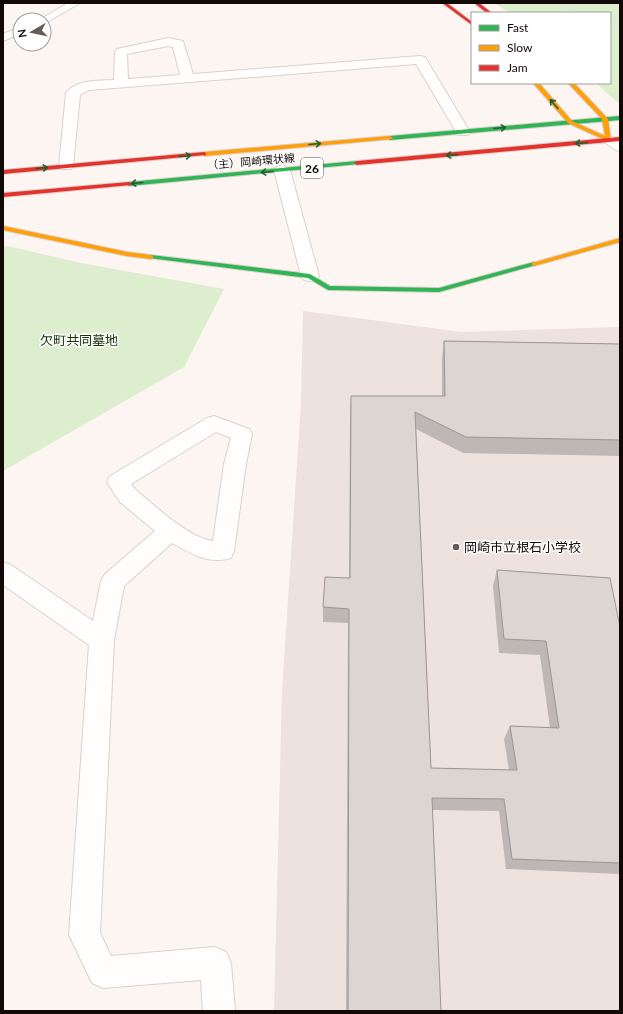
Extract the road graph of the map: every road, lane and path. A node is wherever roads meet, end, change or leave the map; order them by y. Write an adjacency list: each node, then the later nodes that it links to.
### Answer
1 (75, 3): 7 (lane)
2 (444, 3): 8 (main road)
3 (476, 3): 5 (main road)
4 (553, 3): 6 (path)
5 (489, 12)
6 (580, 12)
7 (52, 16)
8 (471, 23)
9 (187, 78): 10 (street); 10 (street); 16 (street)
10 (121, 83): 18 (street)
11 (537, 84): 15 (main road, one-way to 11)
12 (572, 84): 14 (main road)
13 (620, 118): 14 (main road, （主）岡崎環状線 / 26)
14 (605, 119): 15 (main road, （主）岡崎環状線 / 26); 17 (main road)
15 (570, 122): 16 (main road, （主）岡崎環状線 / 26, one-way to 15); 17 (main road)
16 (462, 132): 18 (main road, （主）岡崎環状線 / 26, one-way to 16)
17 (616, 142): 19 (main road, （主）岡崎環状線 / 26, one-way to 19)
18 (66, 166): 20 (main road, （主）岡崎環状線 / 26, one-way to 18)
19 (282, 170): 21 (main road, （主）岡崎環状線 / 26, one-way to 21); 24 (street)
20 (3, 172)
21 (3, 195)
22 (3, 228): 24 (main road)
23 (620, 240): 24 (main road)
24 (310, 276)
25 (170, 532): 25 (street); 27 (street)
26 (3, 572): 27 (street)
27 (102, 640): 28 (street)
28 (219, 1011)

